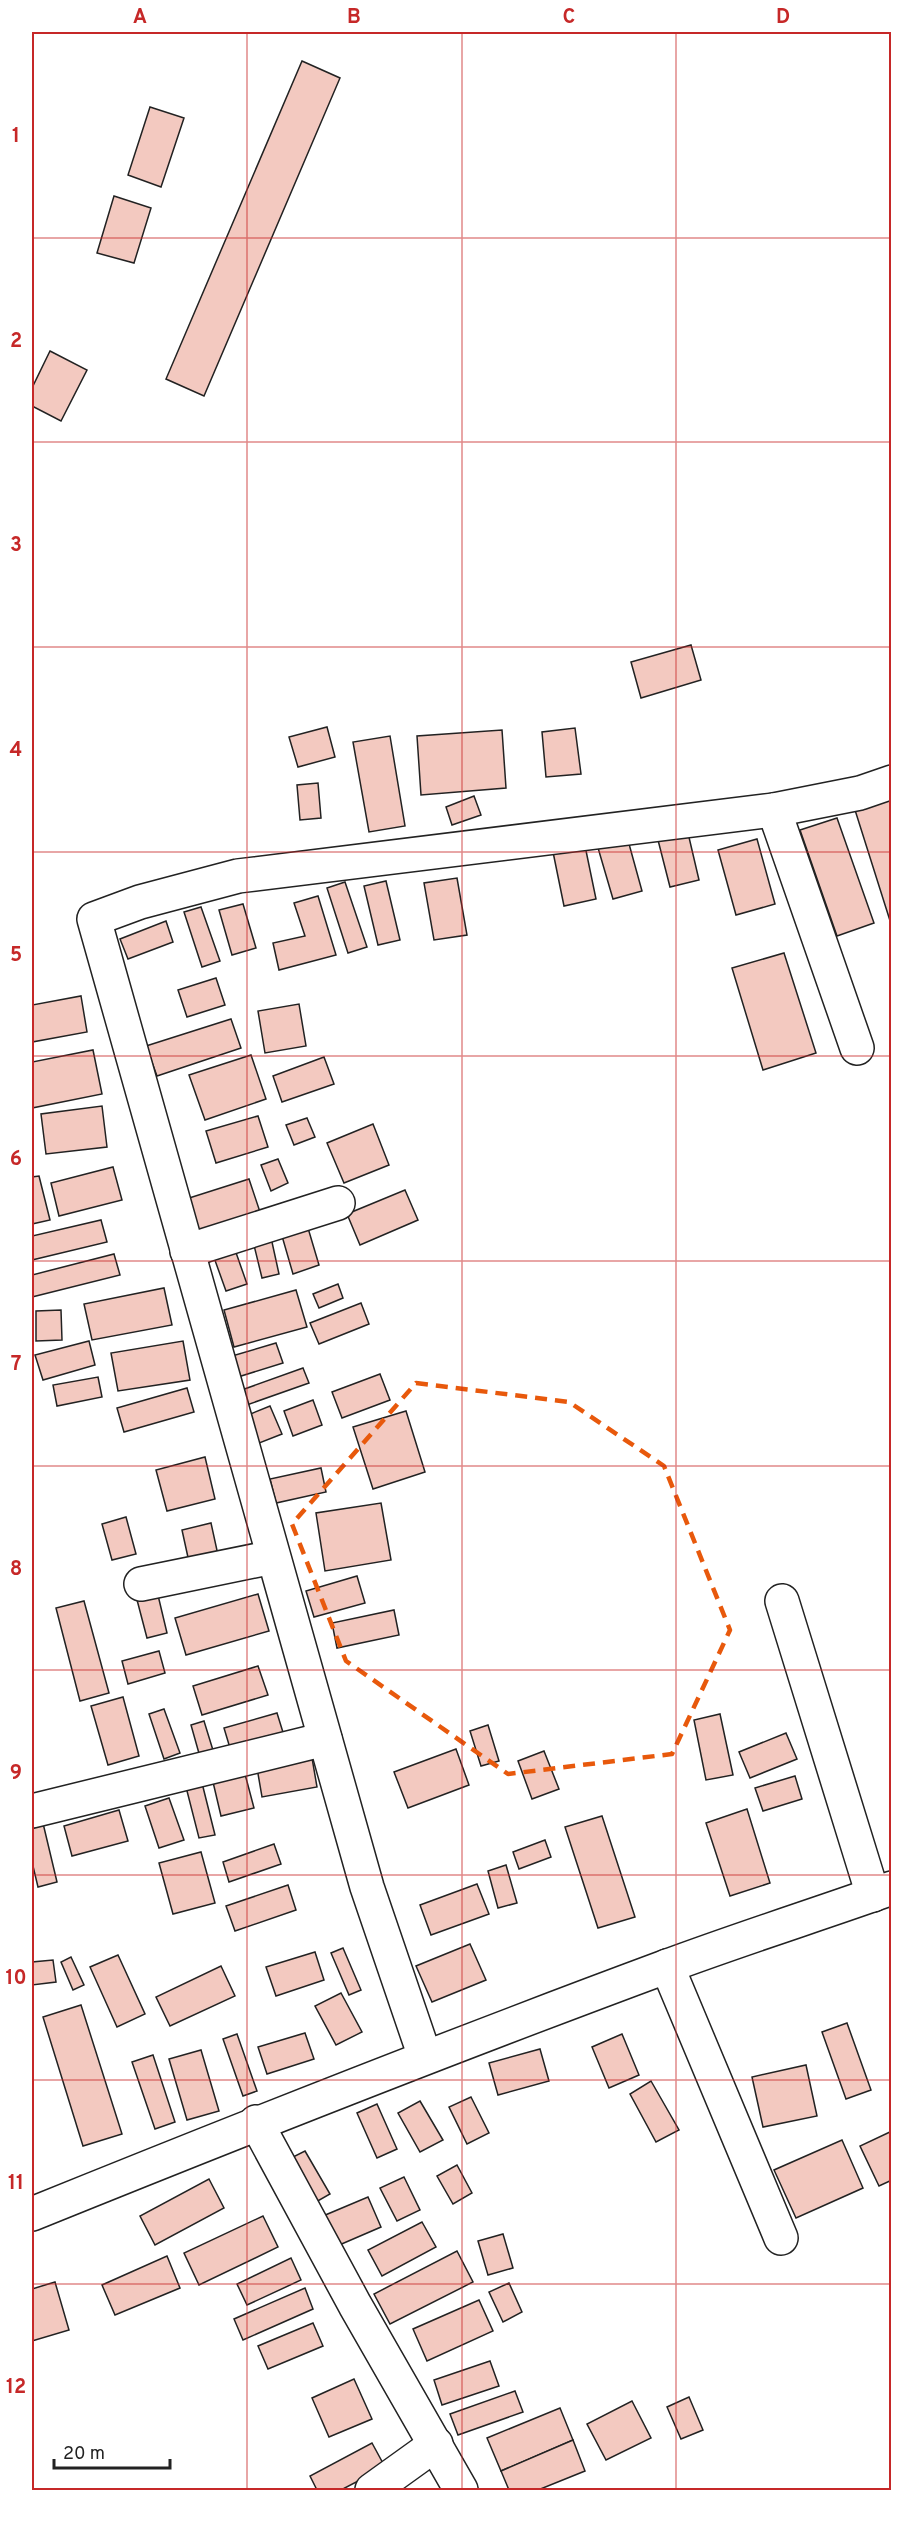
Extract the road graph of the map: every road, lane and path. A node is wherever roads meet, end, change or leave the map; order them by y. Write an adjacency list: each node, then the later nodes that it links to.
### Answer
1 (891, 782): 2 (street)
2 (774, 810): 3 (street); 5 (street)
3 (857, 1048)
4 (338, 1203): 5 (street)
5 (187, 1251): 6 (street)
6 (273, 1557): 7 (street); 9 (street)
7 (141, 1584)
8 (782, 1601): 11 (street)
9 (325, 1739): 10 (street); 13 (street)
10 (32, 1811)
11 (882, 1891): 12 (street)
12 (667, 1966): 13 (street); 16 (street)
13 (425, 2057): 14 (street)
14 (256, 2122): 15 (street); 17 (street)
15 (32, 2214)
16 (781, 2238)
17 (436, 2444): 18 (street); 19 (street)
18 (372, 2490)
19 (460, 2490)

